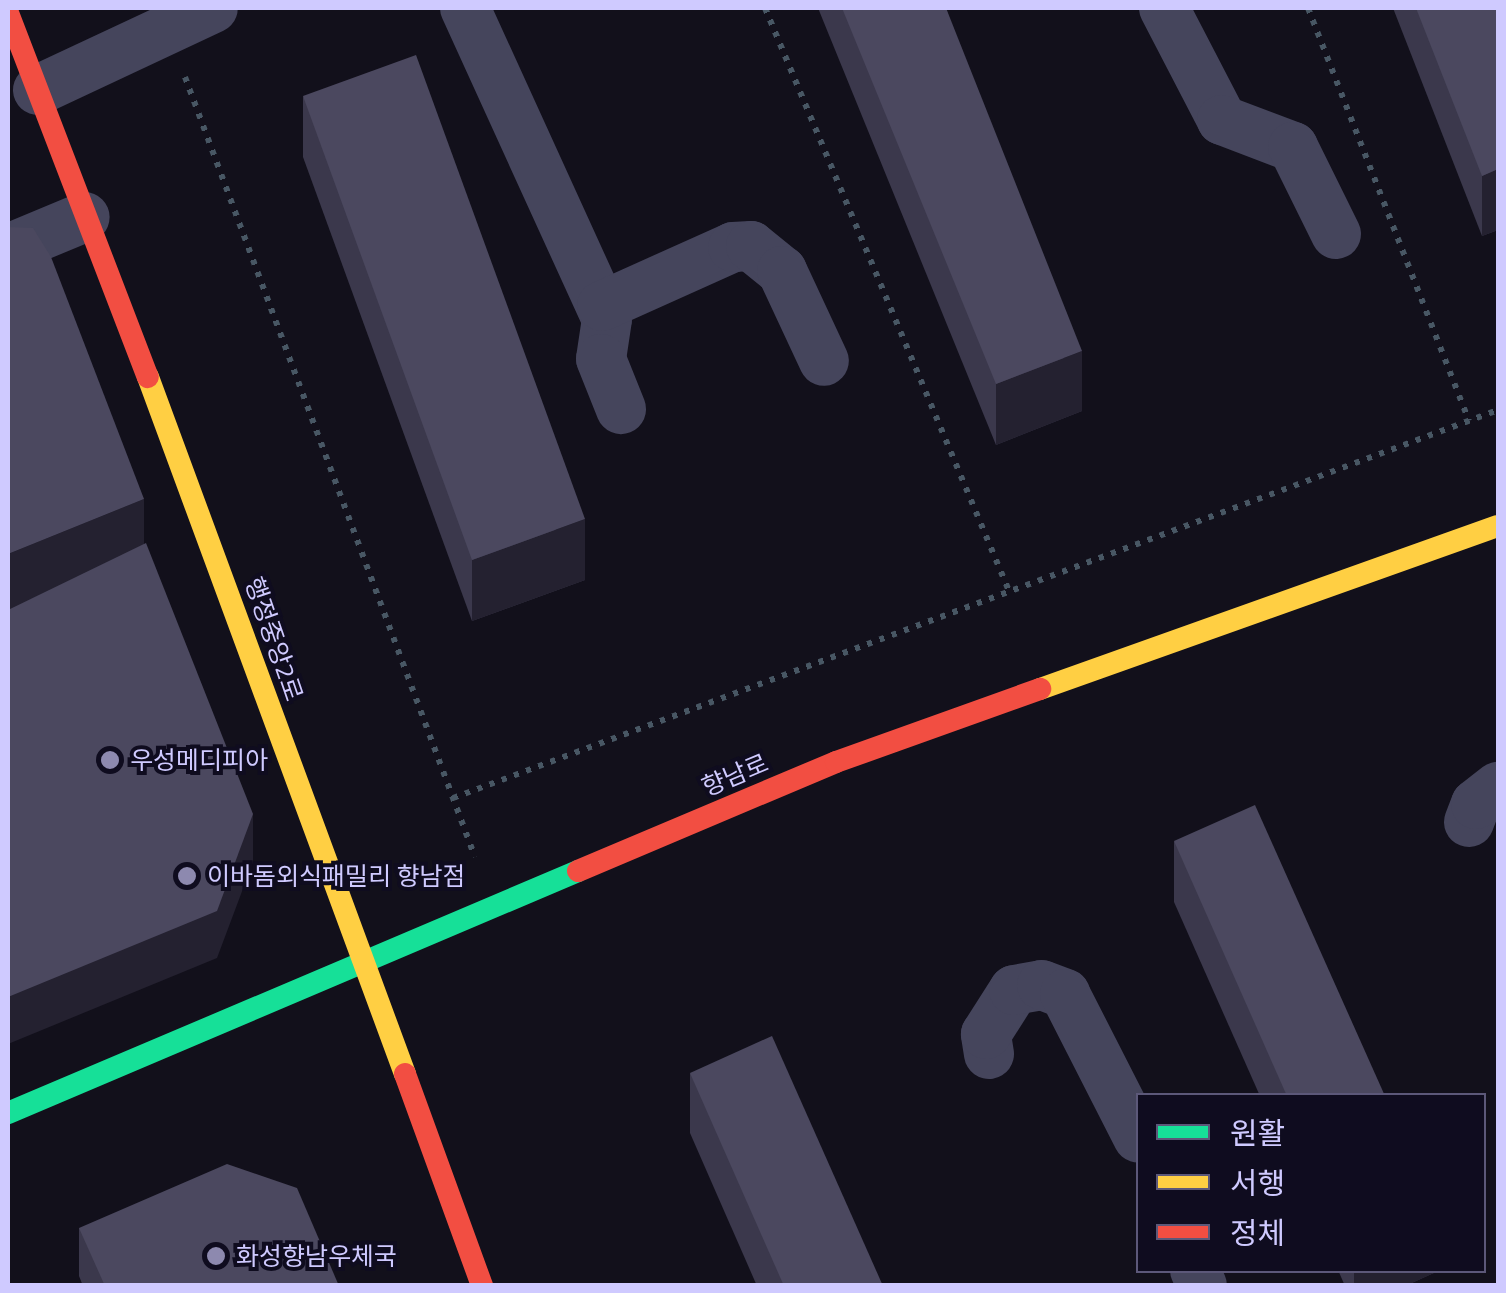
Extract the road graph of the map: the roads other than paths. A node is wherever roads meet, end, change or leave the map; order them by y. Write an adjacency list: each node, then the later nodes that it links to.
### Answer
1 (213, 8): 5 (street)
2 (465, 8): 9 (street)
3 (1164, 8): 7 (street)
4 (8, 13): 5 (street, 행정중앙2로)
5 (38, 90): 6 (street, 행정중앙2로)
6 (85, 216): 8 (street); 13 (street, 행정중앙2로)
7 (1336, 234)
8 (8, 249)
9 (602, 306): 10 (street); 11 (street)
10 (824, 362)
11 (620, 410)
12 (1498, 526): 13 (street, 향남로)
13 (360, 961): 15 (street, 향남로); 17 (street, 행정중앙2로)
14 (990, 1054): 16 (street)
15 (8, 1113)
16 (1136, 1133)
17 (482, 1286)

